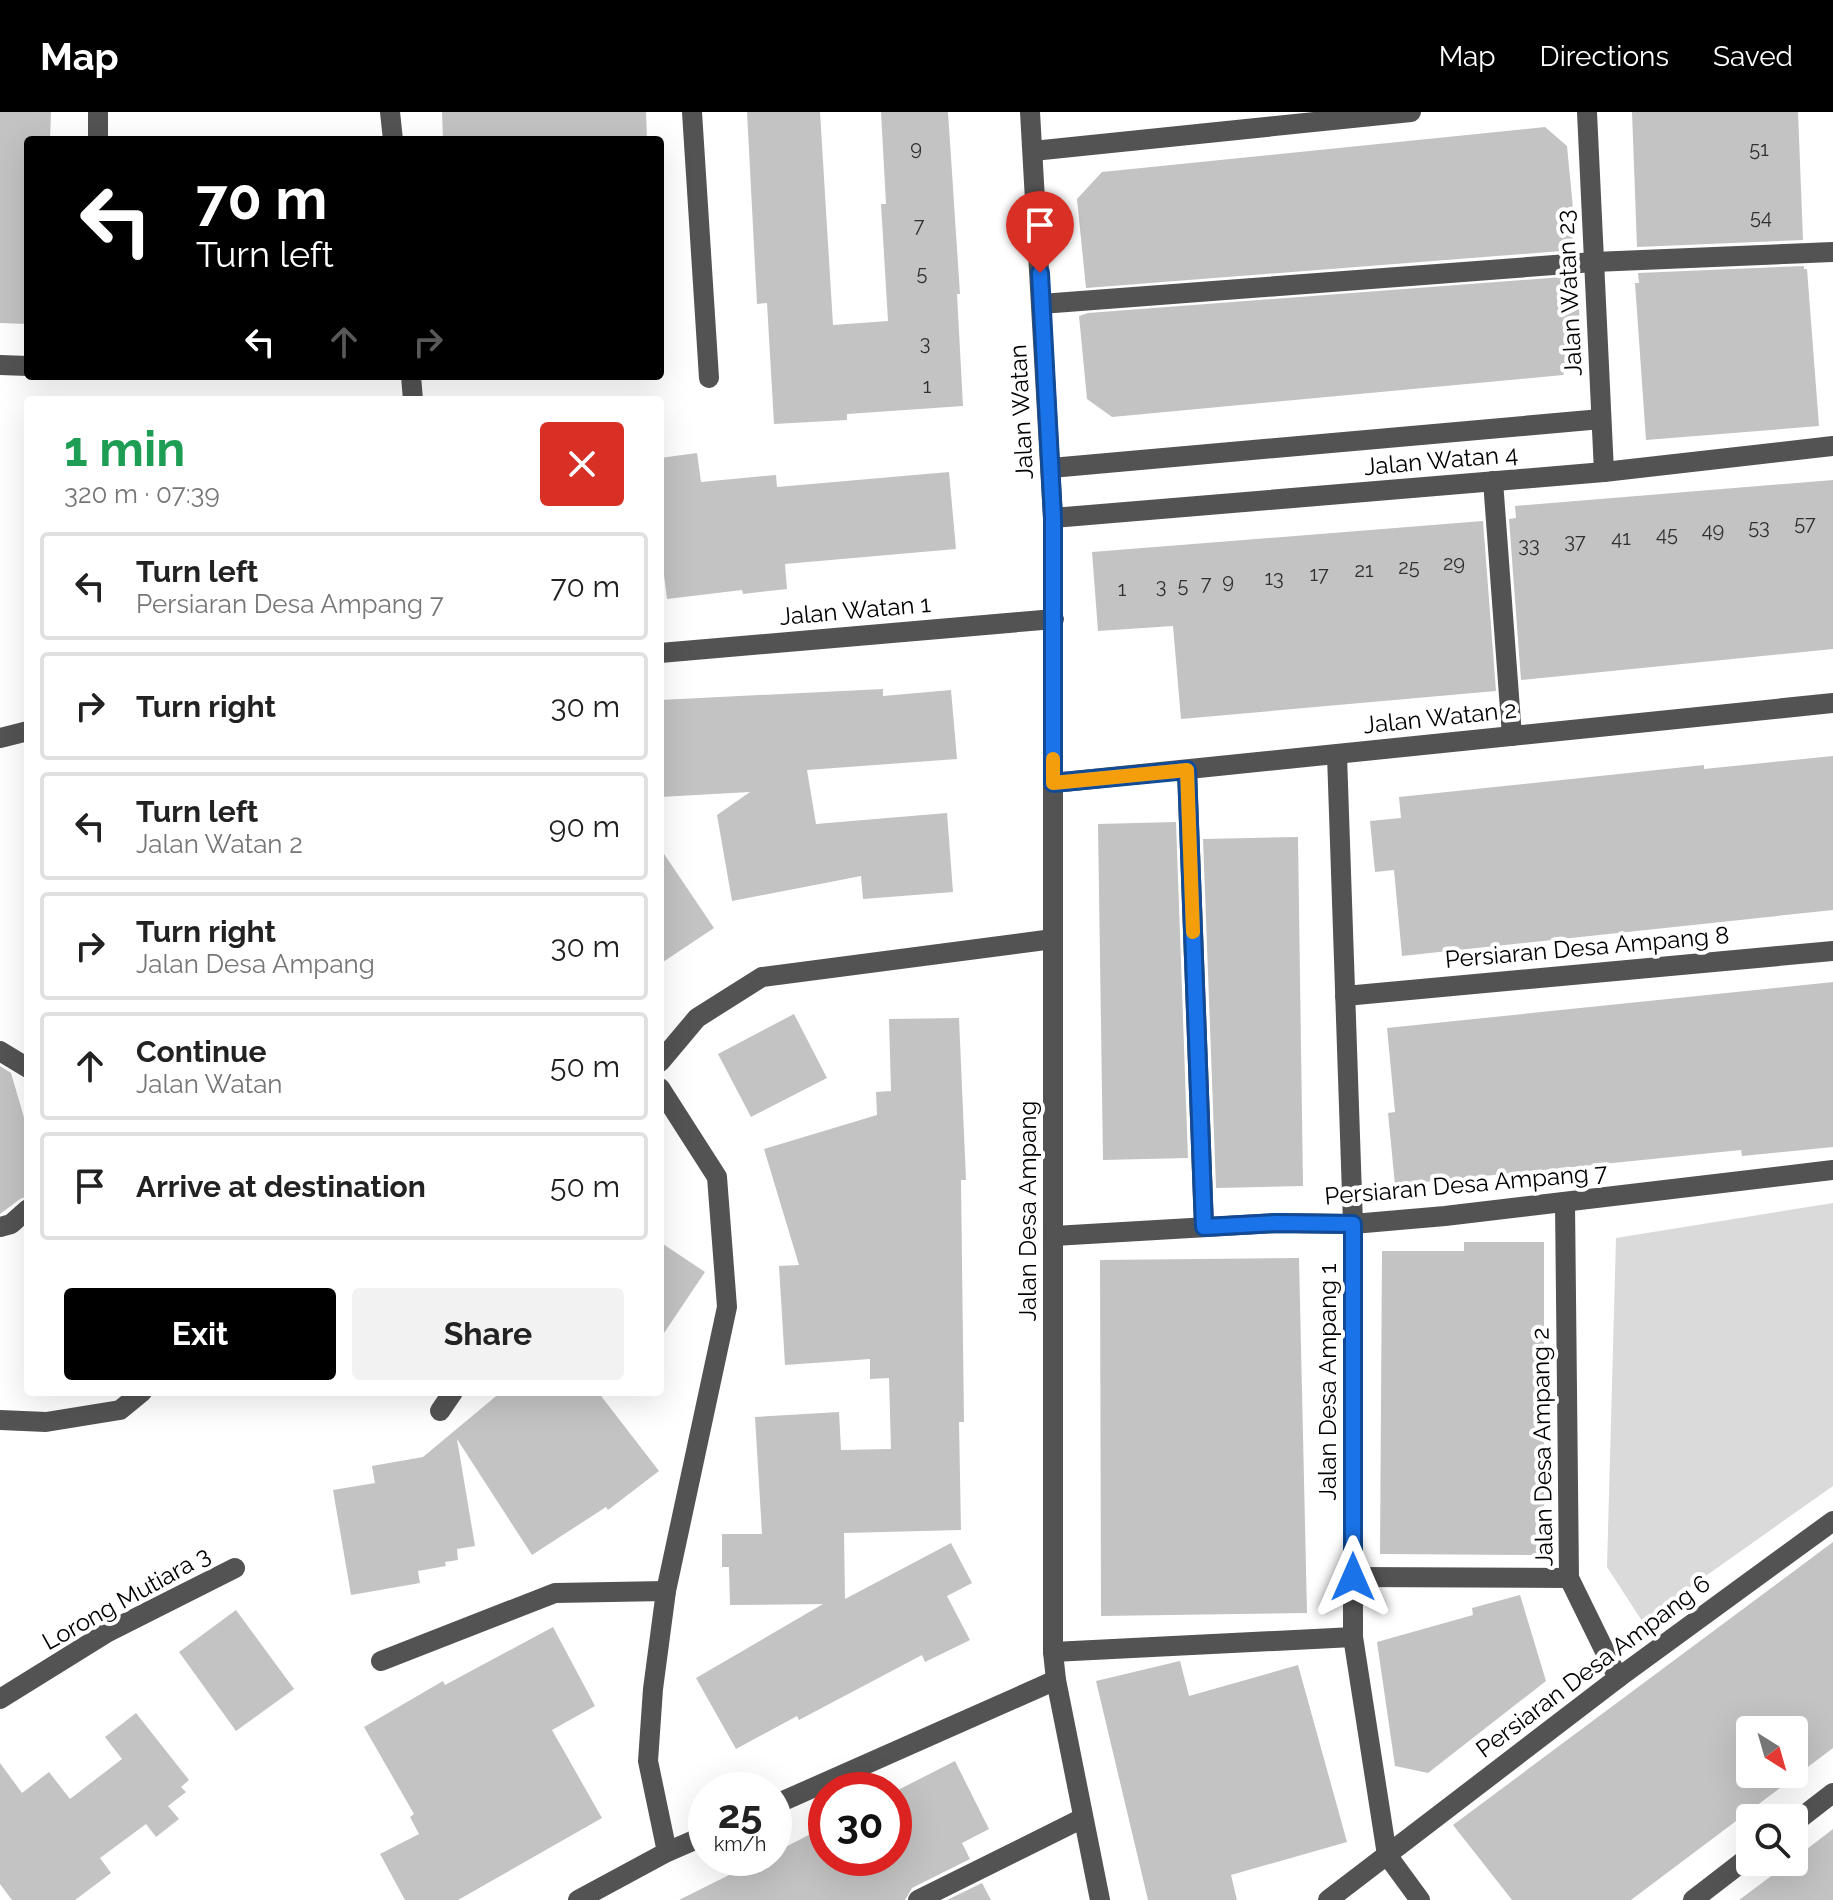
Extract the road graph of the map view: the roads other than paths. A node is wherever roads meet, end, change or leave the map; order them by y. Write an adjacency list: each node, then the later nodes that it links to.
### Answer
1 (98, 112): 7 (street)
2 (390, 112): 8 (street)
3 (692, 112): 15 (street)
4 (1030, 112): 9 (street, Jalan Watan)
5 (1411, 112): 9 (street)
6 (1587, 112): 11 (street, Jalan Watan 23)
7 (98, 136)
8 (393, 136)
9 (1033, 151): 12 (street, Jalan Watan)
10 (1833, 252): 11 (street)
11 (1594, 262): 12 (street); 16 (street, Jalan Watan 23)
12 (1041, 304): 18 (street, Jalan Watan)
13 (0, 365): 14 (street)
14 (24, 366)
15 (709, 378)
16 (1601, 419): 18 (street, Jalan Watan 4); 19 (street, Jalan Watan 23)
17 (1833, 446): 19 (street, Jalan Watan 4)
18 (1051, 468): 21 (street, Jalan Watan)
19 (1604, 472): 20 (street, Jalan Watan 4)
20 (1493, 481): 21 (street, Jalan Watan 4); 26 (street)
21 (1053, 518): 22 (street, Jalan Desa Ampang)
22 (1054, 619): 23 (street, Jalan Watan 1); 30 (street, Jalan Desa Ampang)
23 (664, 653)
24 (1833, 703): 26 (street, Jalan Watan 2)
25 (24, 732): 27 (street)
26 (1512, 736): 28 (street, Jalan Watan 2)
27 (0, 738)
28 (1337, 755): 29 (street, Jalan Watan 2); 33 (street, Jalan Desa Ampang 1)
29 (1187, 770): 30 (street, Jalan Watan 2); 43 (street)
30 (1053, 783): 31 (street, Jalan Desa Ampang)
31 (1053, 939): 35 (street); 44 (street, Jalan Desa Ampang)
32 (1833, 951): 33 (street, Persiaran Desa Ampang 8)
33 (1345, 996): 41 (street, Jalan Desa Ampang 1)
34 (0, 1051): 36 (street)
35 (664, 1057)
36 (24, 1066)
37 (664, 1094): 53 (street)
38 (1833, 1170): 39 (street, Persiaran Desa Ampang 7)
39 (1565, 1203): 41 (street, Persiaran Desa Ampang 7); 52 (street, Jalan Desa Ampang 2)
40 (24, 1213): 42 (street)
41 (1353, 1224): 43 (street, Persiaran Desa Ampang 7); 51 (street, Jalan Desa Ampang 1)
42 (0, 1227)
43 (1204, 1227): 44 (street, Persiaran Desa Ampang 7)
44 (1054, 1236): 55 (street, Jalan Desa Ampang)
45 (137, 1396): 48 (street)
46 (450, 1396): 47 (street)
47 (440, 1411)
48 (0, 1420)
49 (1833, 1521): 57 (street, Persiaran Desa Ampang 6)
50 (235, 1568): 59 (street, Lorong Mutiara 3)
51 (1353, 1577): 52 (street); 54 (street, Jalan Desa Ampang 1)
52 (1569, 1578): 57 (street, Jalan Desa Ampang 2)
53 (666, 1591): 56 (street); 65 (street)
54 (1353, 1637): 55 (street); 66 (street, Jalan Desa Ampang 1)
55 (1053, 1652): 58 (street, Jalan Desa Ampang)
56 (381, 1661)
57 (1618, 1678): 66 (street, Persiaran Desa Ampang 6)
58 (1056, 1680): 61 (street); 63 (street, Jalan Desa Ampang)
59 (0, 1699)
60 (1833, 1793): 62 (street)
61 (792, 1797)
62 (1808, 1812)
63 (1083, 1818): 69 (street); 70 (street, Jalan Desa Ampang)
64 (688, 1843): 65 (street)
65 (667, 1852): 68 (street)
66 (1387, 1855): 71 (street, Persiaran Desa Ampang 6); 72 (street, Jalan Desa Ampang 1)
67 (1736, 1867): 73 (street)
68 (578, 1900)
69 (918, 1900)
70 (1100, 1900)
71 (1328, 1900)
72 (1420, 1900)
73 (1693, 1900)

